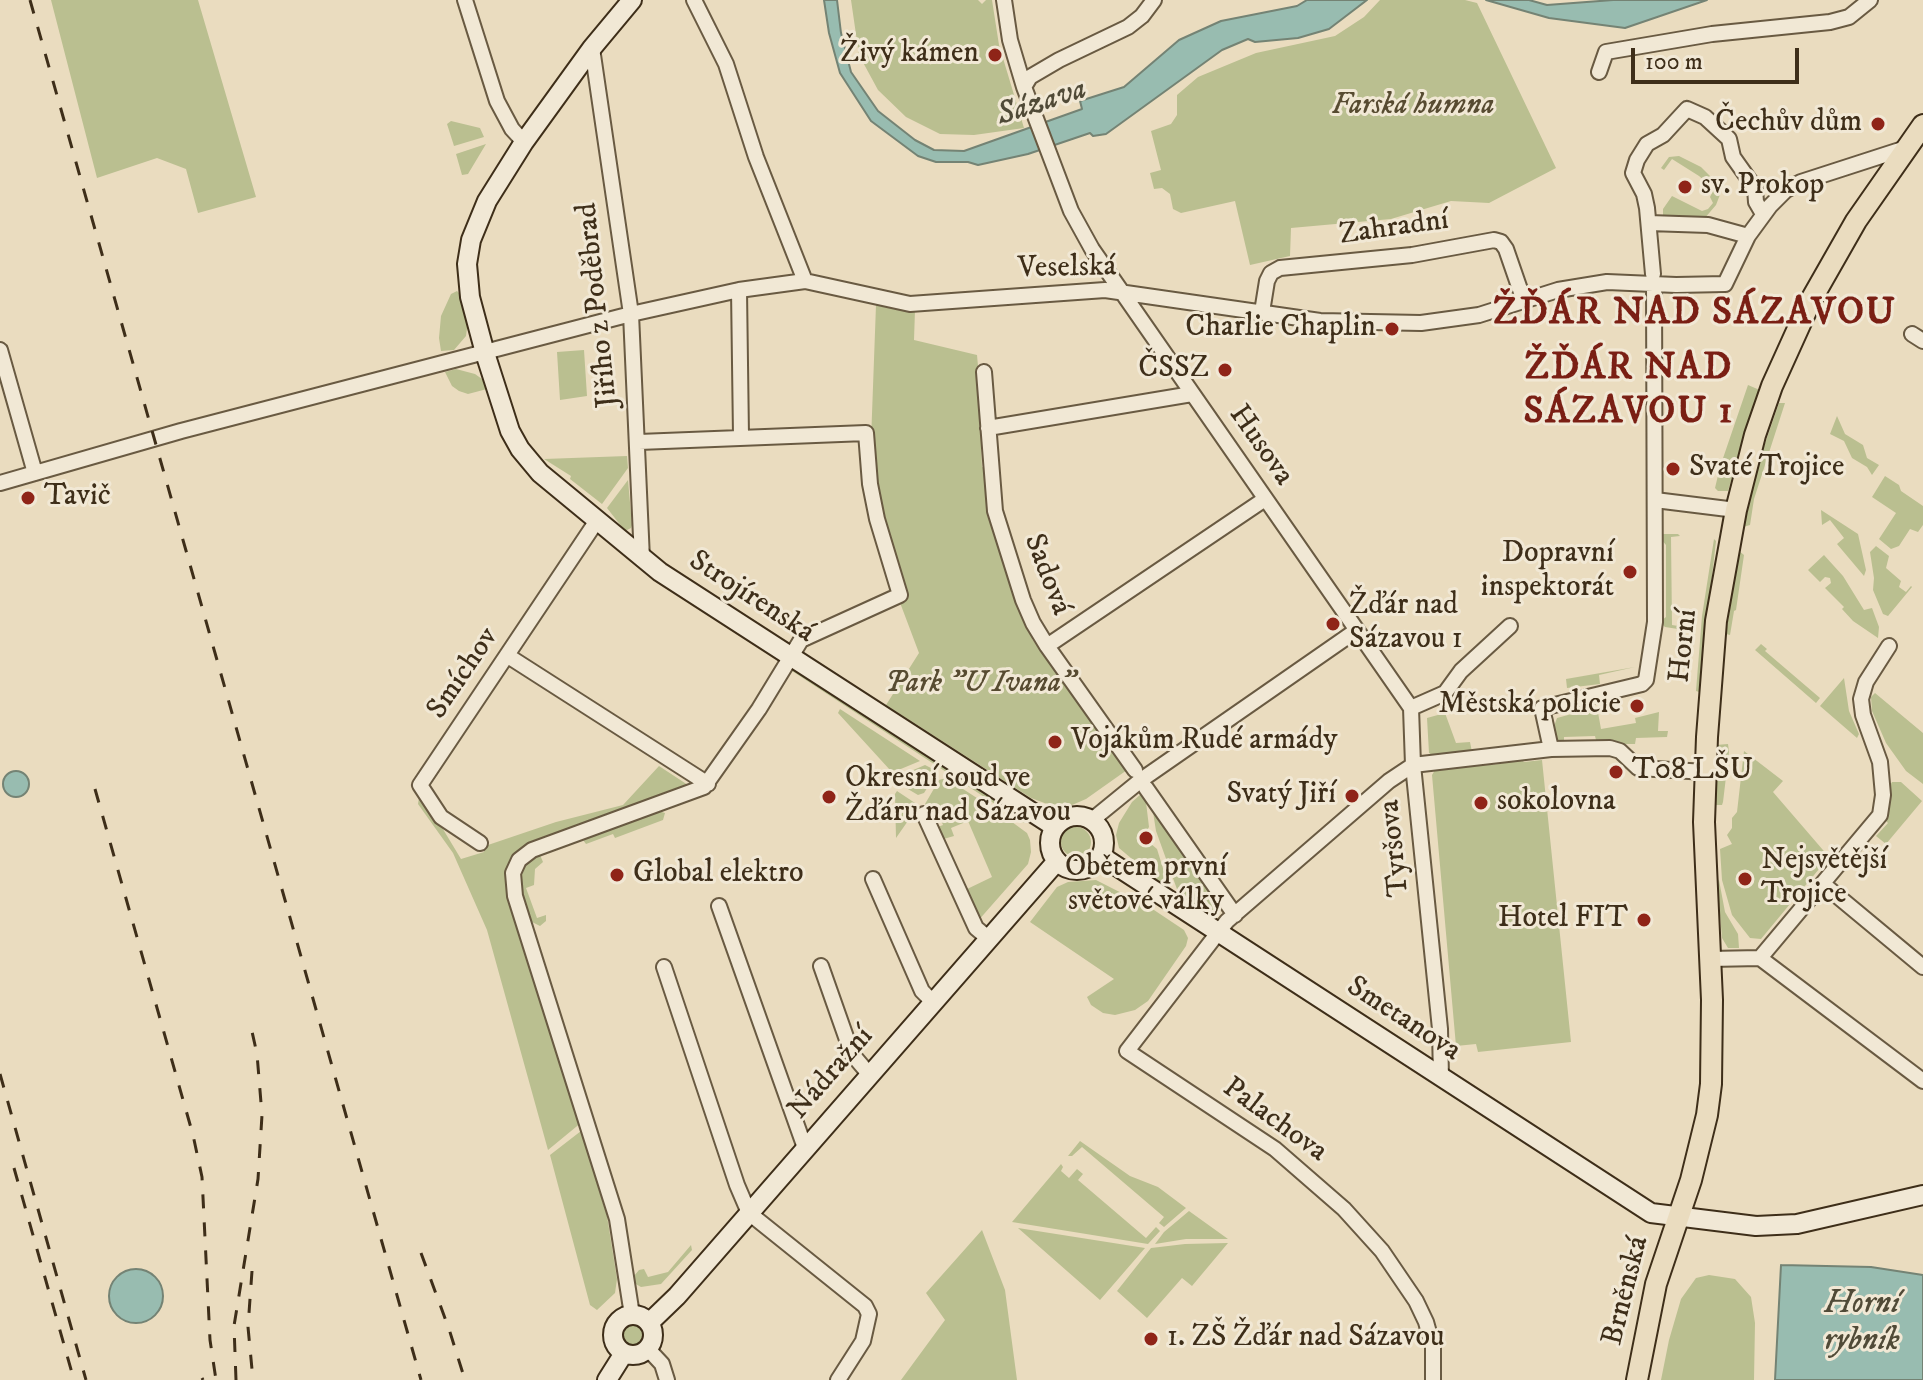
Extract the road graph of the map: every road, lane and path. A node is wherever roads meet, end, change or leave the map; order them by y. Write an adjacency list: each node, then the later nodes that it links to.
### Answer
1 (465, 0): 11 (street)
2 (632, 0): 7 (street, Strojírenská)
3 (694, 0): 17 (street)
4 (1004, 0): 9 (street, Husova)
5 (1154, 0): 9 (street)
6 (1870, 0): 8 (street)
7 (592, 48): 11 (street, Strojírenská); 22 (street, Jiřího z Poděbrad)
8 (1599, 72)
9 (1026, 91): 19 (street, Husova)
10 (1923, 125): 12 (main road, Horní)
11 (524, 142): 24 (street, Strojírenská)
12 (1906, 148): 13 (street); 34 (main road, Horní)
13 (1763, 214): 14 (street); 15 (street)
14 (1649, 223): 15 (street); 16 (street)
15 (1748, 236): 16 (street, Veselská)
16 (1654, 278): 20 (street, Veselská); 33 (street)
17 (805, 281): 18 (street, Veselská); 19 (street, Veselská)
18 (739, 290): 22 (street, Veselská); 28 (street)
19 (1120, 292): 21 (street, Veselská); 26 (street, Husova)
20 (1524, 301): 21 (street, Veselská); 21 (street, Zahradní)
21 (1262, 312)
22 (631, 314): 24 (street, Veselská); 29 (street, Jiřího z Poděbrad)
23 (0, 350): 30 (street)
24 (485, 353): 30 (street); 35 (street, Strojírenská)
25 (984, 372): 27 (street, Sadová)
26 (1192, 394): 27 (street); 32 (street, Husova)
27 (988, 428): 39 (street, Sadová)
28 (741, 436): 29 (street); 42 (street)
29 (639, 442): 36 (street, Jiřího z Poděbrad)
30 (35, 473): 31 (street)
31 (0, 483)
32 (1265, 499): 38 (street, Husova); 39 (street)
33 (1655, 500): 34 (street); 44 (street)
34 (1736, 510): 47 (main road, Horní)
35 (596, 522): 36 (street, Strojírenská); 41 (street, Smíchov)
36 (642, 559): 42 (street, Strojírenská)
37 (1510, 626): 43 (street)
38 (1357, 630): 43 (street); 51 (street)
39 (1047, 646): 46 (street, Sadová)
40 (1889, 646): 57 (street)
41 (508, 656): 48 (street); 53 (street, Smíchov)
42 (790, 657): 48 (street); 52 (street, Strojírenská)
43 (1411, 708): 45 (street, Tyršova)
44 (1551, 749): 45 (street); 47 (street)
45 (1413, 765): 59 (street); 69 (street, Tyršova)
46 (1135, 770)
47 (1706, 772): 63 (main road, Horní)
48 (708, 784): 75 (street)
49 (1146, 788): 59 (street)
50 (924, 814): 61 (street)
51 (1092, 820): 52 (street); 54 (street)
52 (1055, 827): 55 (street)
53 (480, 843)
54 (1101, 856): 55 (street); 60 (street, Smetanova)
55 (1057, 861): 61 (street, Nádražní)
56 (873, 879): 67 (street)
57 (1823, 884): 62 (street); 66 (street)
58 (719, 906): 71 (street)
59 (1235, 915): 60 (street)
60 (1217, 932): 69 (street, Smetanova); 81 (street, Palachova)
61 (988, 938): 67 (street, Nádražní)
62 (1760, 958): 63 (street); 70 (street)
63 (1710, 959): 74 (main road, Horní)
64 (821, 966): 68 (street)
65 (664, 967): 73 (street)
66 (1923, 967)
67 (932, 1001): 68 (street, Nádražní)
68 (869, 1074): 71 (street, Nádražní)
69 (1441, 1078): 74 (street, Smetanova)
70 (1923, 1081)
71 (805, 1148): 73 (street, Nádražní)
72 (1923, 1195): 74 (street, Smetanova)
73 (749, 1213): 75 (street, Nádražní); 80 (street)
74 (1679, 1218): 82 (main road, Brněnská)
75 (640, 1319): 76 (street); 77 (street)
76 (648, 1349): 77 (street); 79 (street)
77 (624, 1353): 78 (street)
78 (607, 1380)
79 (667, 1380)
80 (838, 1380)
81 (1433, 1380)
82 (1637, 1380)

